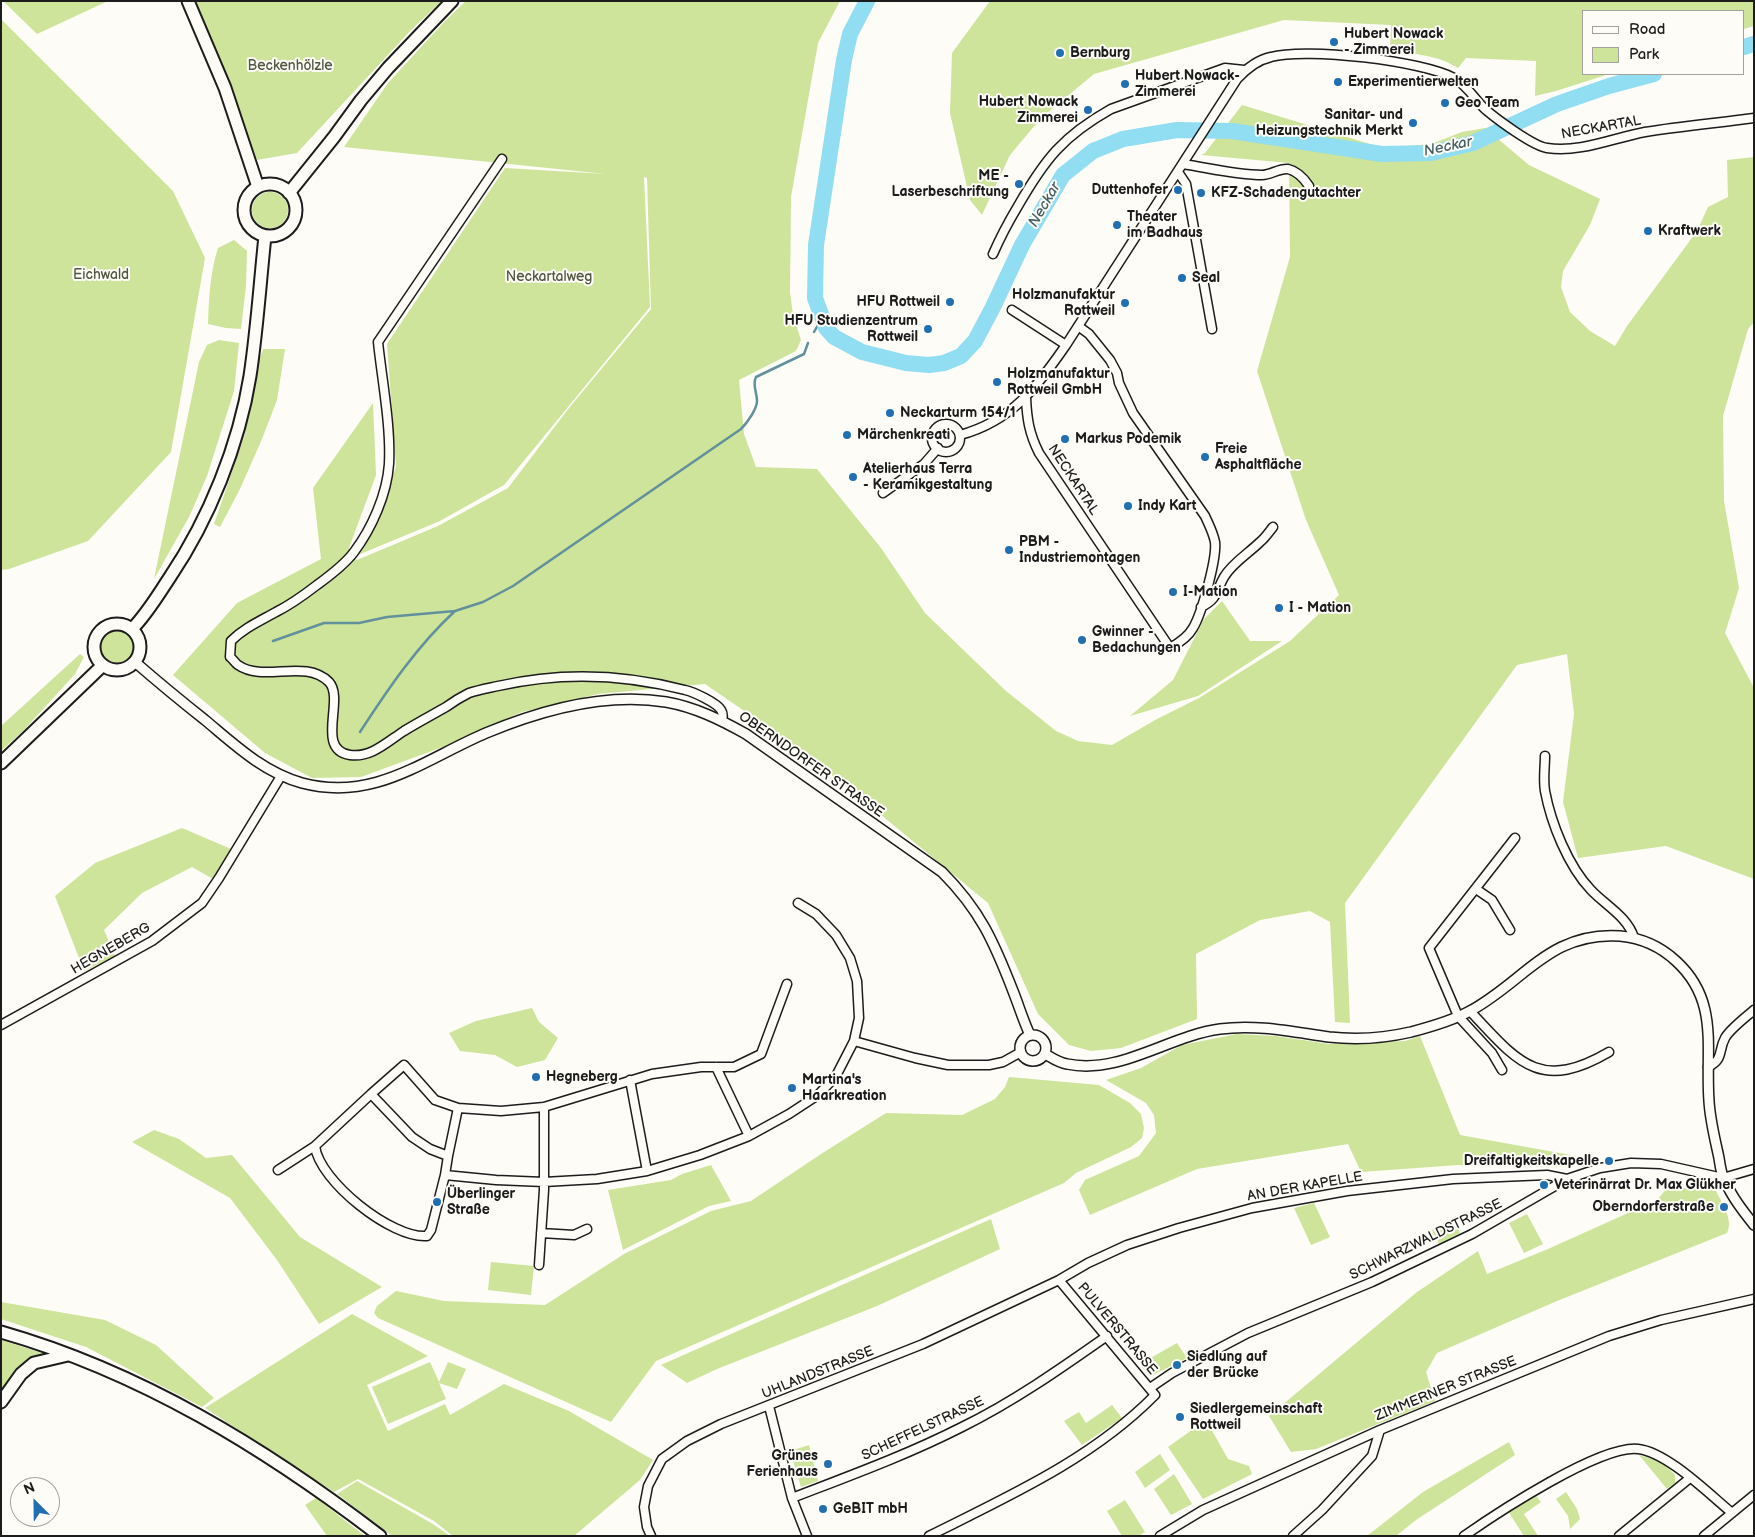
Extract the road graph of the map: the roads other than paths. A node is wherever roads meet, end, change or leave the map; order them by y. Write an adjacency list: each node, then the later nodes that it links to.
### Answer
1 (188, 1): 9 (main road)
2 (452, 1): 10 (main road)
3 (1244, 70): 4 (street, NECKARTAL); 6 (street, NECKARTAL); 12 (street, NECKARTAL)
4 (1754, 118)
5 (502, 159): 26 (street)
6 (1183, 164): 7 (street, NECKARTAL); 8 (street)
7 (1178, 172): 14 (street, NECKARTAL); 15 (street)
8 (1309, 186)
9 (258, 187): 10 (main road); 11 (main road)
10 (290, 193): 11 (main road)
11 (265, 236): 23 (main road)
12 (994, 254)
13 (1012, 310): 16 (street)
14 (1078, 326): 16 (street, NECKARTAL); 22 (street, NECKARTAL)
15 (1212, 329)
16 (1066, 345): 17 (street, NECKARTAL)
17 (1026, 398): 18 (street, NECKARTAL); 22 (street, NECKARTAL)
18 (960, 435): 19 (street); 19 (street)
19 (938, 448): 20 (street)
20 (882, 493)
21 (1273, 527): 22 (street, NECKARTAL)
22 (1201, 607)
23 (132, 629): 24 (main road); 25 (main road)
24 (135, 662): 25 (main road); 29 (street, OBERNDORFER STRASSE)
25 (103, 665): 28 (main road)
26 (722, 720): 29 (street, OBERNDORFER STRASSE); 40 (street, OBERNDORFER STRASSE)
27 (1545, 756): 34 (street)
28 (1, 763)
29 (281, 776): 39 (street, HEGNEBERG)
30 (1515, 838): 31 (street)
31 (1476, 889): 33 (street); 38 (street)
32 (798, 904): 41 (street)
33 (1510, 930)
34 (1634, 938): 37 (street); 46 (street)
35 (787, 984): 45 (street)
36 (1754, 1010): 46 (street)
37 (1470, 1011): 38 (street); 43 (street)
38 (1458, 1016): 44 (street); 47 (street)
39 (1, 1025)
40 (1030, 1035): 42 (street); 44 (street, OBERNDORFER STRASSE)
41 (854, 1041): 42 (street); 52 (street)
42 (1020, 1052): 44 (street)
43 (1609, 1052)
44 (1045, 1054)
45 (716, 1067): 48 (street); 52 (street)
46 (1708, 1067): 59 (street)
47 (1502, 1070)
48 (630, 1080): 50 (street); 57 (street)
49 (371, 1094): 51 (street); 53 (street); 54 (street)
50 (544, 1107): 51 (street); 61 (street)
51 (458, 1108): 54 (street)
52 (749, 1136): 57 (street)
53 (315, 1146): 56 (street); 58 (street)
54 (448, 1156): 58 (street)
55 (1754, 1169): 59 (street)
56 (278, 1170)
57 (647, 1171): 61 (street)
58 (445, 1175): 61 (street)
59 (1723, 1178): 60 (street, SCHWARZWALDSTRASSE); 62 (street)
60 (1567, 1179): 66 (street, AN DER KAPELLE); 71 (street, SCHWARZWALDSTRASSE)
61 (544, 1182): 64 (street)
62 (1754, 1225)
63 (587, 1229): 64 (street)
64 (541, 1233): 65 (street)
65 (539, 1265)
66 (1059, 1280): 69 (street, PULVERSTRASSE); 73 (street, UHLANDSTRASSE)
67 (1754, 1299): 74 (street, ZIMMERNER STRASSE)
68 (1, 1332): 70 (main road)
69 (1107, 1336): 71 (street, PULVERSTRASSE); 77 (street, SCHEFFELSTRASSE)
70 (70, 1355): 72 (main road); 79 (main road)
71 (1153, 1391): 82 (street, SCHWARZWALDSTRASSE)
72 (1, 1402)
73 (769, 1406): 77 (street); 80 (street, UHLANDSTRASSE)
74 (1380, 1430): 83 (street, ZIMMERNER STRASSE); 84 (street)
75 (1690, 1478): 78 (street); 85 (street); 86 (street)
76 (1754, 1495): 78 (street)
77 (792, 1498): 81 (street)
78 (1732, 1513): 87 (street)
79 (380, 1536)
80 (650, 1536)
81 (807, 1536)
82 (929, 1536)
83 (1160, 1536)
84 (1293, 1536)
85 (1464, 1536)
86 (1619, 1536)
87 (1704, 1536)

